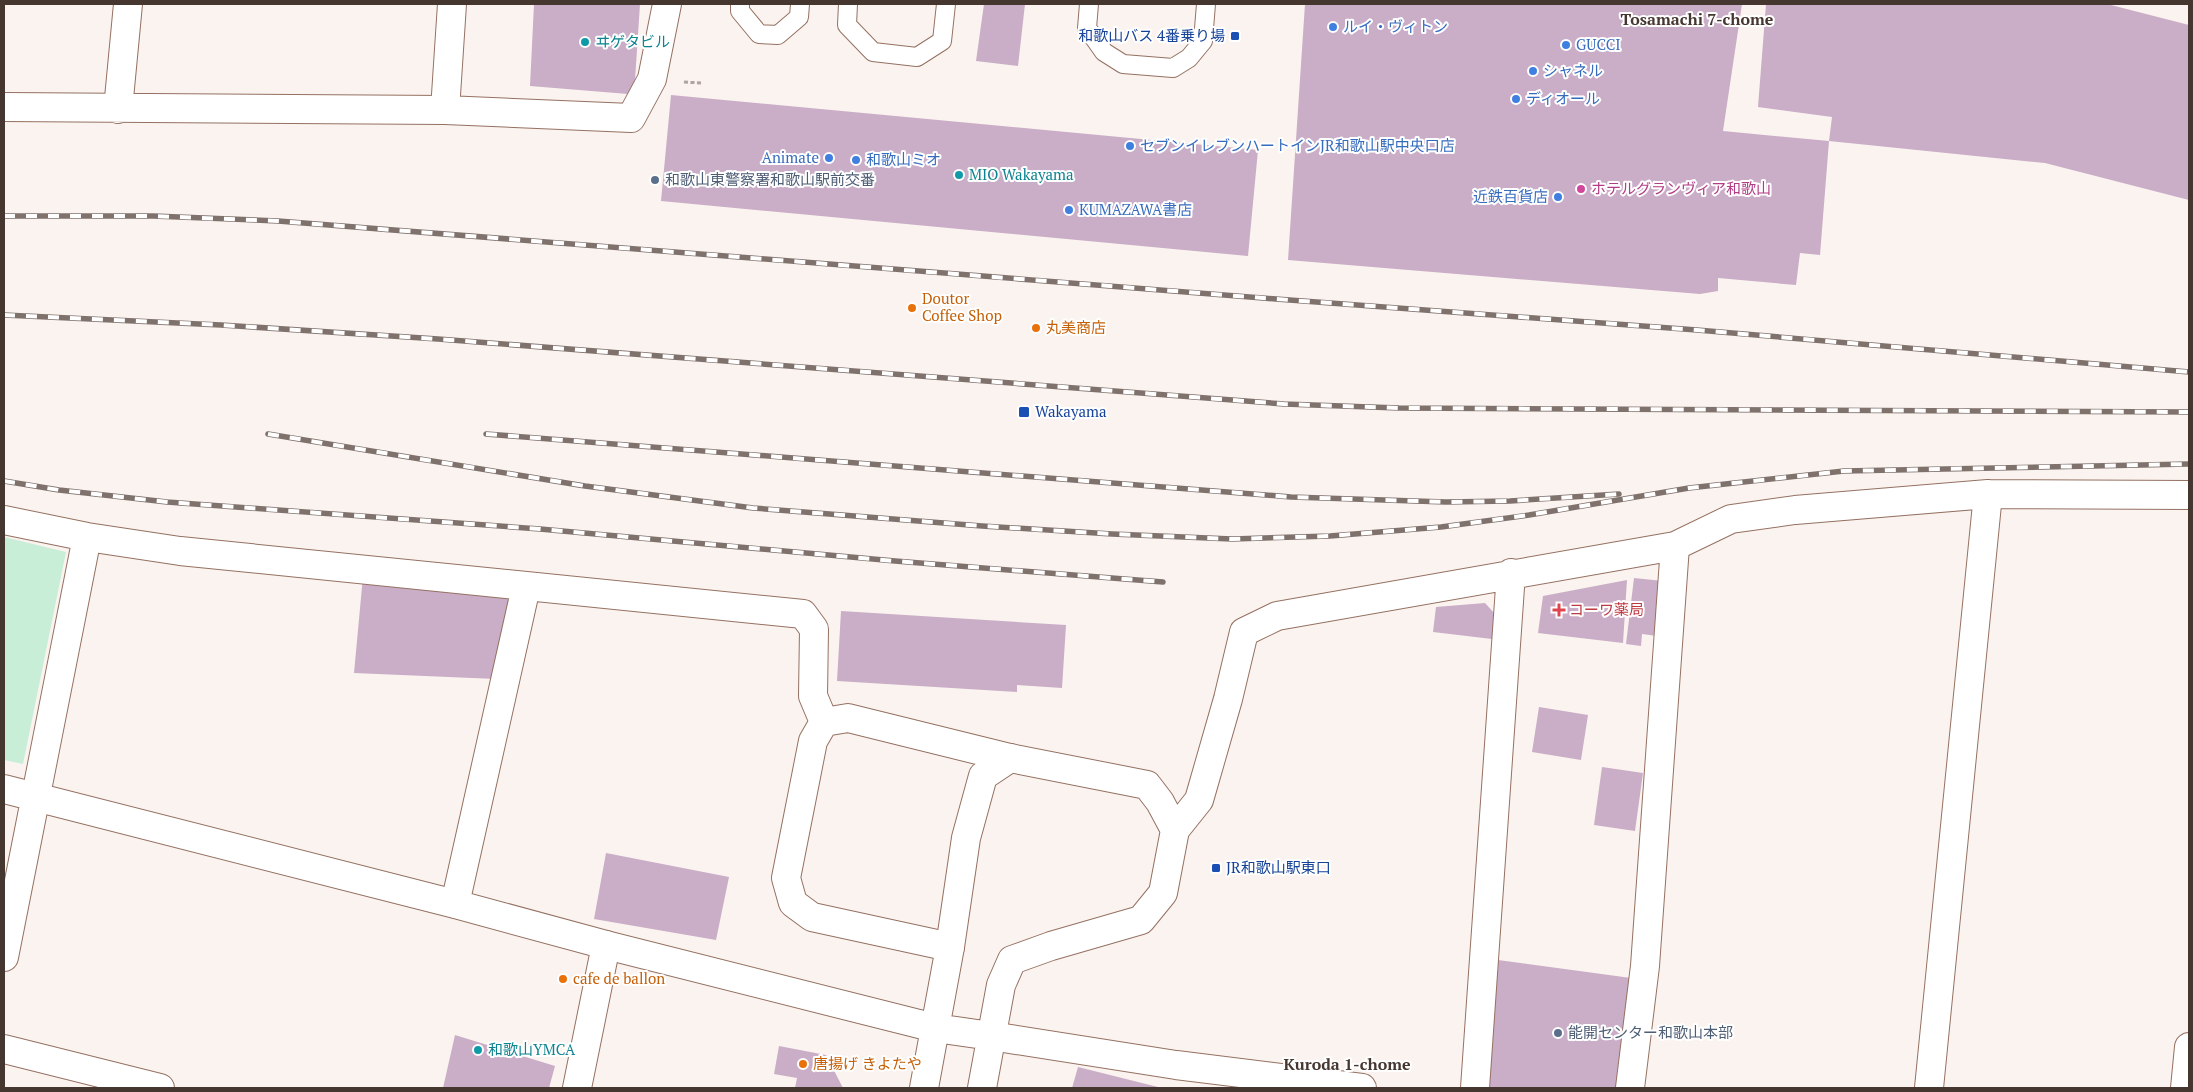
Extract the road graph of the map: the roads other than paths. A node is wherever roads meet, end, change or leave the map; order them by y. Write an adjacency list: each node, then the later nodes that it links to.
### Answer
1 (128, 4): 11 (street)
2 (452, 4): 12 (street)
3 (667, 4): 12 (street)
4 (740, 4): 5 (lane)
5 (800, 4)
6 (848, 4): 7 (lane)
7 (946, 4)
8 (1089, 4): 9 (lane)
9 (1206, 4)
10 (4, 107): 11 (street)
11 (118, 109): 12 (street)
12 (445, 110)
13 (1988, 494): 14 (street); 17 (street); 40 (street)
14 (2189, 495)
15 (4, 520): 16 (street)
16 (87, 536): 19 (street); 23 (street)
17 (1675, 546): 18 (street); 39 (street)
18 (1511, 573): 24 (street); 38 (street)
19 (526, 587): 20 (street); 25 (street)
20 (824, 722): 21 (street); 27 (street)
21 (1010, 758): 24 (street); 27 (street)
22 (4, 789): 23 (street)
23 (35, 796): 25 (street); 28 (street)
24 (1175, 830): 30 (street)
25 (455, 904): 26 (street)
26 (606, 945): 29 (street); 34 (street)
27 (950, 948): 29 (street)
28 (4, 957)
29 (935, 1028): 30 (street); 35 (street)
30 (991, 1036): 36 (street); 37 (street)
31 (2189, 1047): 41 (street)
32 (4, 1049): 33 (street)
33 (160, 1088)
34 (577, 1088)
35 (924, 1088)
36 (982, 1088)
37 (1362, 1088)
38 (1474, 1088)
39 (1630, 1088)
40 (1929, 1088)
41 (2185, 1088)

